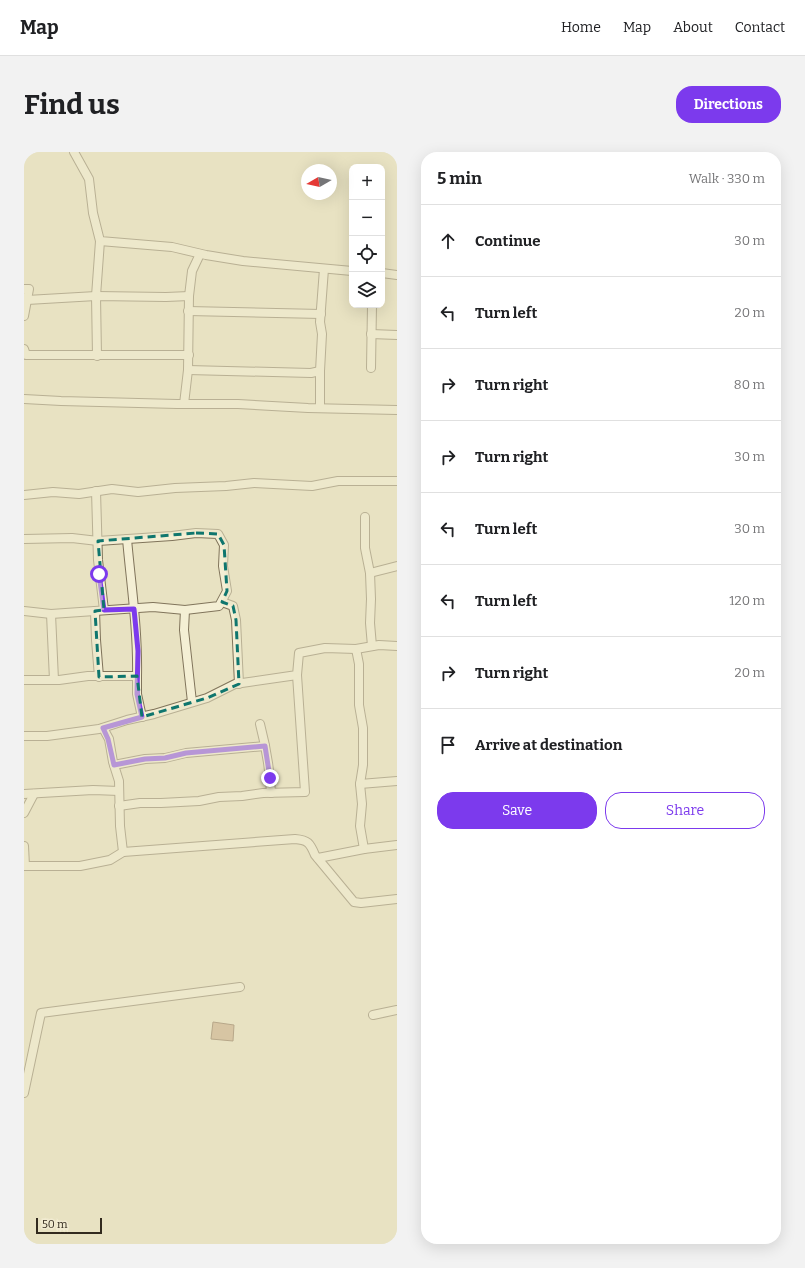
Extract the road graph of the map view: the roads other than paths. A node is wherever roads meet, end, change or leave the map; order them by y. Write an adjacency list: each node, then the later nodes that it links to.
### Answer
1 (74, 152): 2 (street)
2 (100, 241): 3 (street); 9 (street)
3 (200, 254): 4 (street); 10 (street)
4 (324, 269): 5 (street); 14 (street)
5 (349, 271)
6 (385, 273): 7 (street)
7 (397, 275)
8 (24, 289): 11 (street)
9 (96, 296): 10 (street); 11 (street); 20 (street)
10 (189, 296): 13 (street)
11 (27, 300): 15 (street)
12 (372, 308): 16 (street)
13 (188, 310): 14 (street); 19 (street)
14 (321, 314): 23 (street)
15 (24, 316)
16 (371, 334): 17 (street); 21 (street)
17 (397, 335)
18 (24, 349): 20 (street)
19 (188, 355): 20 (street); 22 (street)
20 (97, 356)
21 (371, 368)
22 (188, 370): 23 (street); 25 (street)
23 (320, 371): 26 (street)
24 (24, 399): 25 (street)
25 (184, 404): 26 (street)
26 (320, 408): 27 (street)
27 (397, 410)
28 (397, 481): 29 (street)
29 (96, 491): 30 (street); 34 (street)
30 (24, 495)
31 (365, 517): 36 (street)
32 (127, 538): 34 (street); 37 (street); 38 (street)
33 (24, 539): 34 (street)
34 (98, 541): 39 (street)
35 (397, 566): 36 (street)
36 (370, 572): 43 (street)
37 (222, 602): 40 (street); 51 (street)
38 (134, 609): 39 (street); 40 (street); 47 (street)
39 (100, 610): 42 (street); 48 (street)
40 (186, 610): 52 (street)
41 (24, 611): 42 (street)
42 (51, 614): 50 (street)
43 (372, 646): 44 (street); 45 (street)
44 (397, 646)
45 (356, 649): 46 (street); 60 (street)
46 (297, 675): 51 (street); 62 (street)
47 (137, 676): 48 (street); 53 (street)
48 (99, 677): 50 (street)
49 (24, 680): 50 (street)
50 (54, 680)
51 (239, 684): 52 (street)
52 (192, 702): 53 (street)
53 (142, 717): 55 (street)
54 (260, 724): 57 (street)
55 (103, 728): 56 (street); 58 (street)
56 (24, 736)
57 (265, 746): 58 (street); 62 (street)
58 (114, 765): 61 (street)
59 (397, 781): 60 (street)
60 (360, 784): 69 (street)
61 (119, 791): 64 (street); 65 (street)
62 (271, 793): 65 (street)
63 (24, 794): 64 (street)
64 (34, 794): 66 (street)
65 (119, 806): 70 (street)
66 (24, 813)
67 (397, 845): 69 (street)
68 (24, 846): 72 (street)
69 (364, 849): 71 (street)
70 (123, 852): 71 (street); 72 (street)
71 (318, 858): 73 (street)
72 (25, 866)
73 (397, 900)
74 (240, 987): 77 (street)
75 (397, 1011): 76 (street)
76 (374, 1015)
77 (24, 1093)

